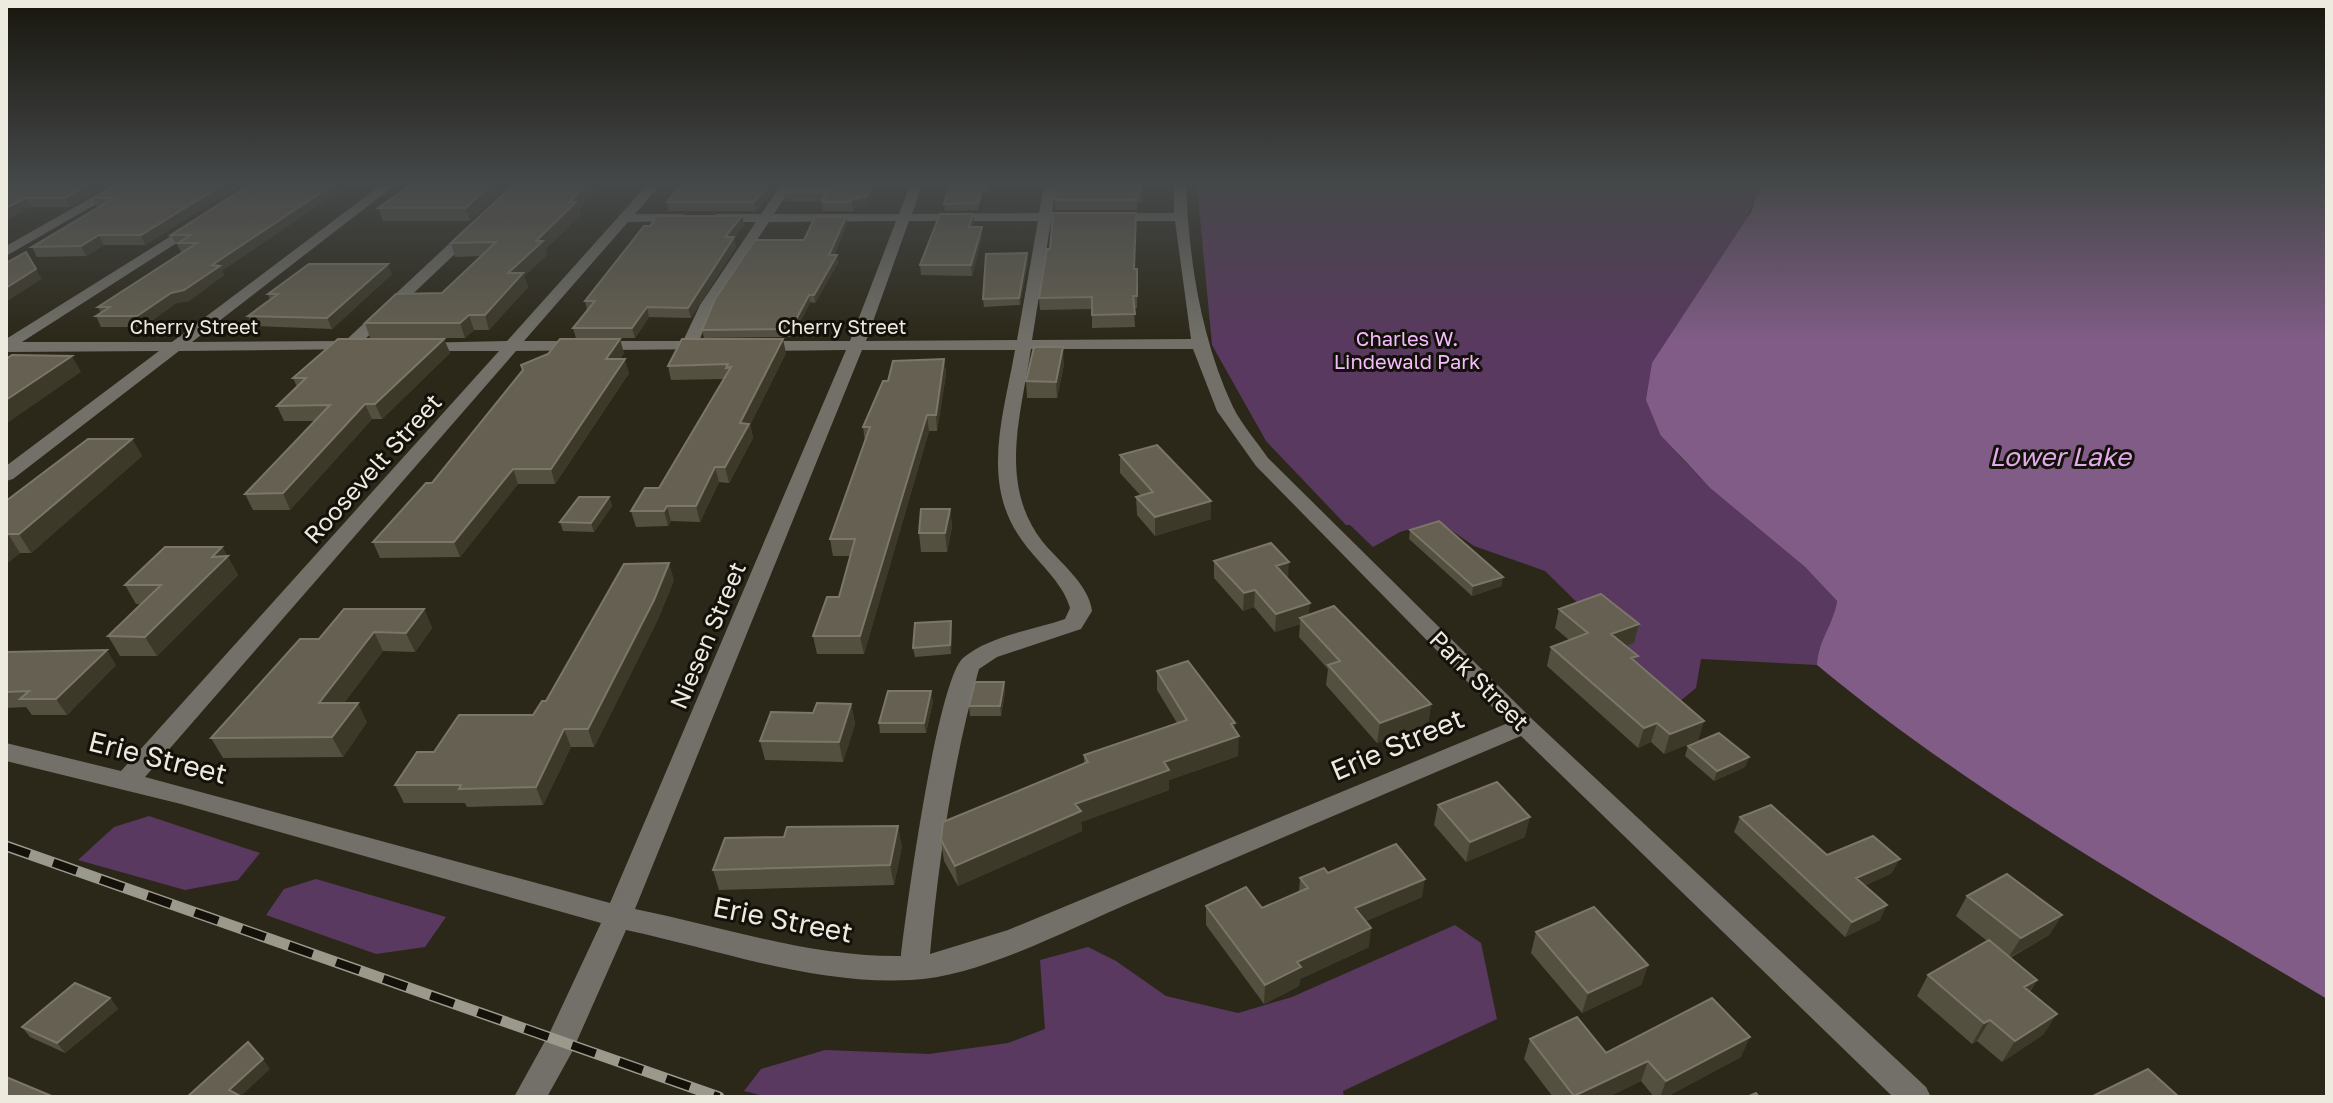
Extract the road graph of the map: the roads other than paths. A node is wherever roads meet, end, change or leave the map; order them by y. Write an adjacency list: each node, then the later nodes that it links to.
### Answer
1 (33, 236): 10 (street)
2 (175, 236): 13 (street)
3 (322, 236): 14 (street)
4 (464, 236): 15 (street)
5 (609, 236): 18 (street, Roosevelt Street)
6 (754, 236): 19 (street)
7 (895, 236): 22 (street, Niesen Street)
8 (1040, 236): 12 (street)
9 (1184, 236): 11 (street, Park Street)
10 (6, 252)
11 (1199, 344): 12 (street, Cherry Street); 24 (street, Park Street)
12 (1024, 345): 22 (street, Cherry Street); 28 (street)
13 (6, 346): 14 (street, Cherry Street)
14 (179, 346): 15 (street, Cherry Street); 23 (street)
15 (349, 346): 16 (street, Cherry Street)
16 (381, 346)
17 (410, 346): 18 (street)
18 (512, 346): 19 (street); 26 (street, Roosevelt Street)
19 (689, 346): 20 (street)
20 (718, 346)
21 (747, 346): 22 (street, Cherry Street)
22 (856, 346): 27 (street, Niesen Street)
23 (6, 475)
24 (1524, 725): 28 (street, Erie Street); 30 (street, Park Street)
25 (6, 752): 26 (street, Erie Street)
26 (125, 783): 27 (street, Erie Street)
27 (618, 917): 28 (street, Erie Street); 29 (street, Niesen Street)
28 (914, 968)
29 (530, 1097)
30 (1915, 1097)

